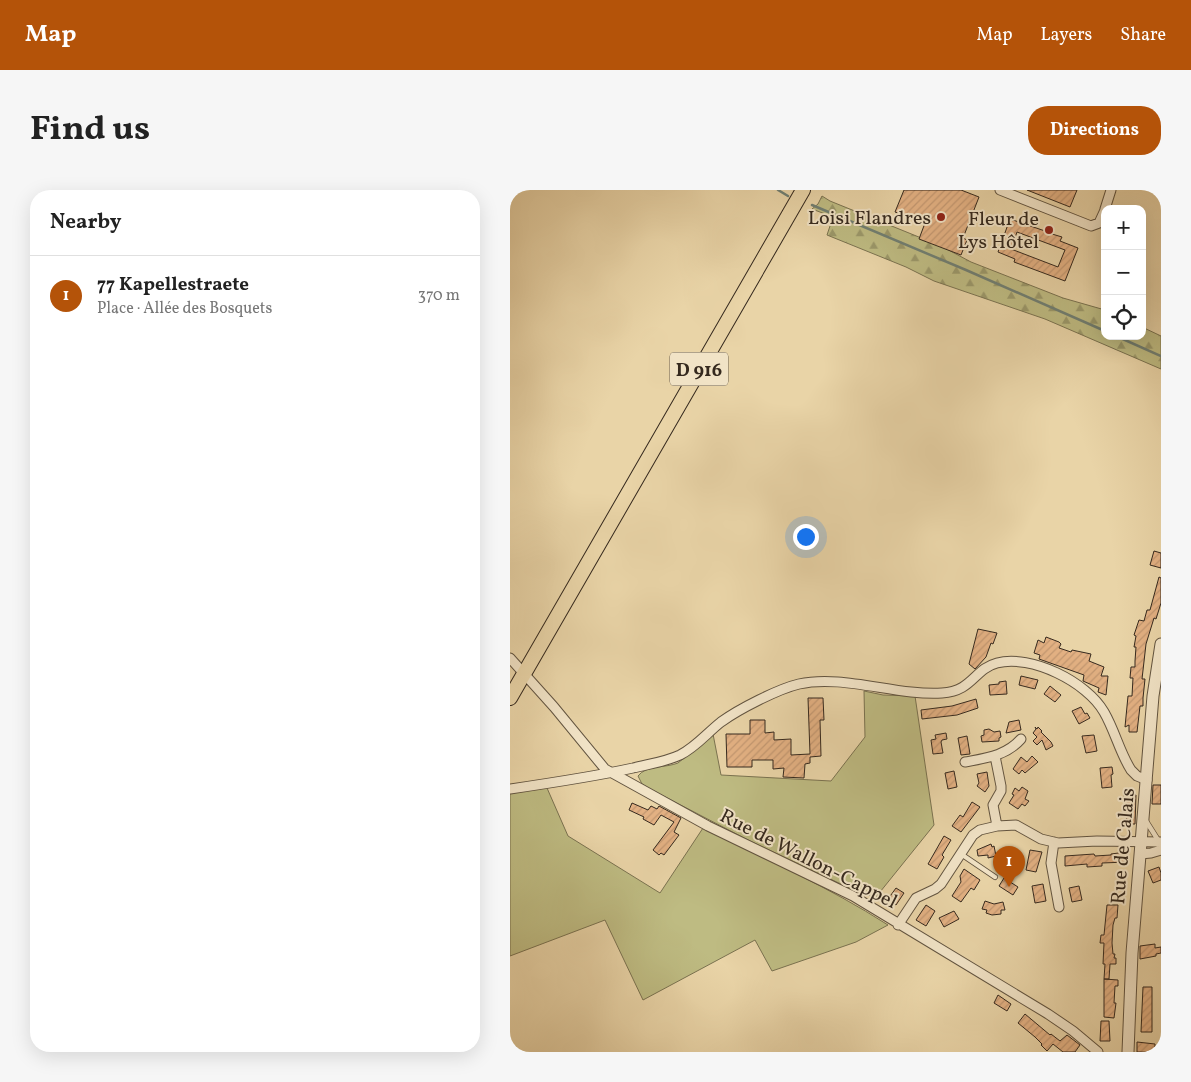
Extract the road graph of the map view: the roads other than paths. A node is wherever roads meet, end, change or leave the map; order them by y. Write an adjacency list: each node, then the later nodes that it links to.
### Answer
1 (803, 190): 8 (main road, D 916)
2 (1000, 190): 5 (street)
3 (1111, 190): 4 (street)
4 (1106, 205)
5 (1101, 219)
6 (1161, 644): 10 (street, Rue de Calais)
7 (510, 658): 8 (street, Rue de Wallon-Cappel)
8 (524, 673): 9 (main road, D 916); 14 (street, Rue de Wallon-Cappel)
9 (510, 698)
10 (1156, 712): 15 (street, Rue de Calais)
11 (1021, 739): 12 (street)
12 (995, 756): 13 (street); 18 (street)
13 (965, 762)
14 (611, 773): 15 (street); 16 (street); 26 (street, Rue de Wallon-Cappel)
15 (1146, 780): 17 (street, Rue de Calais)
16 (510, 789)
17 (1144, 814): 19 (street, Rue de Calais); 21 (lane)
18 (997, 826): 20 (street); 22 (street)
19 (1142, 841): 20 (street); 21 (street); 23 (street, Rue de Calais)
20 (1054, 842): 25 (street)
21 (1160, 844): 23 (street)
22 (961, 854): 24 (lane); 26 (street)
23 (1140, 854): 28 (street, Rue de Calais)
24 (995, 877)
25 (1059, 907)
26 (898, 925): 27 (street, Rue de Wallon-Cappel)
27 (1098, 1052)
28 (1128, 1052)

